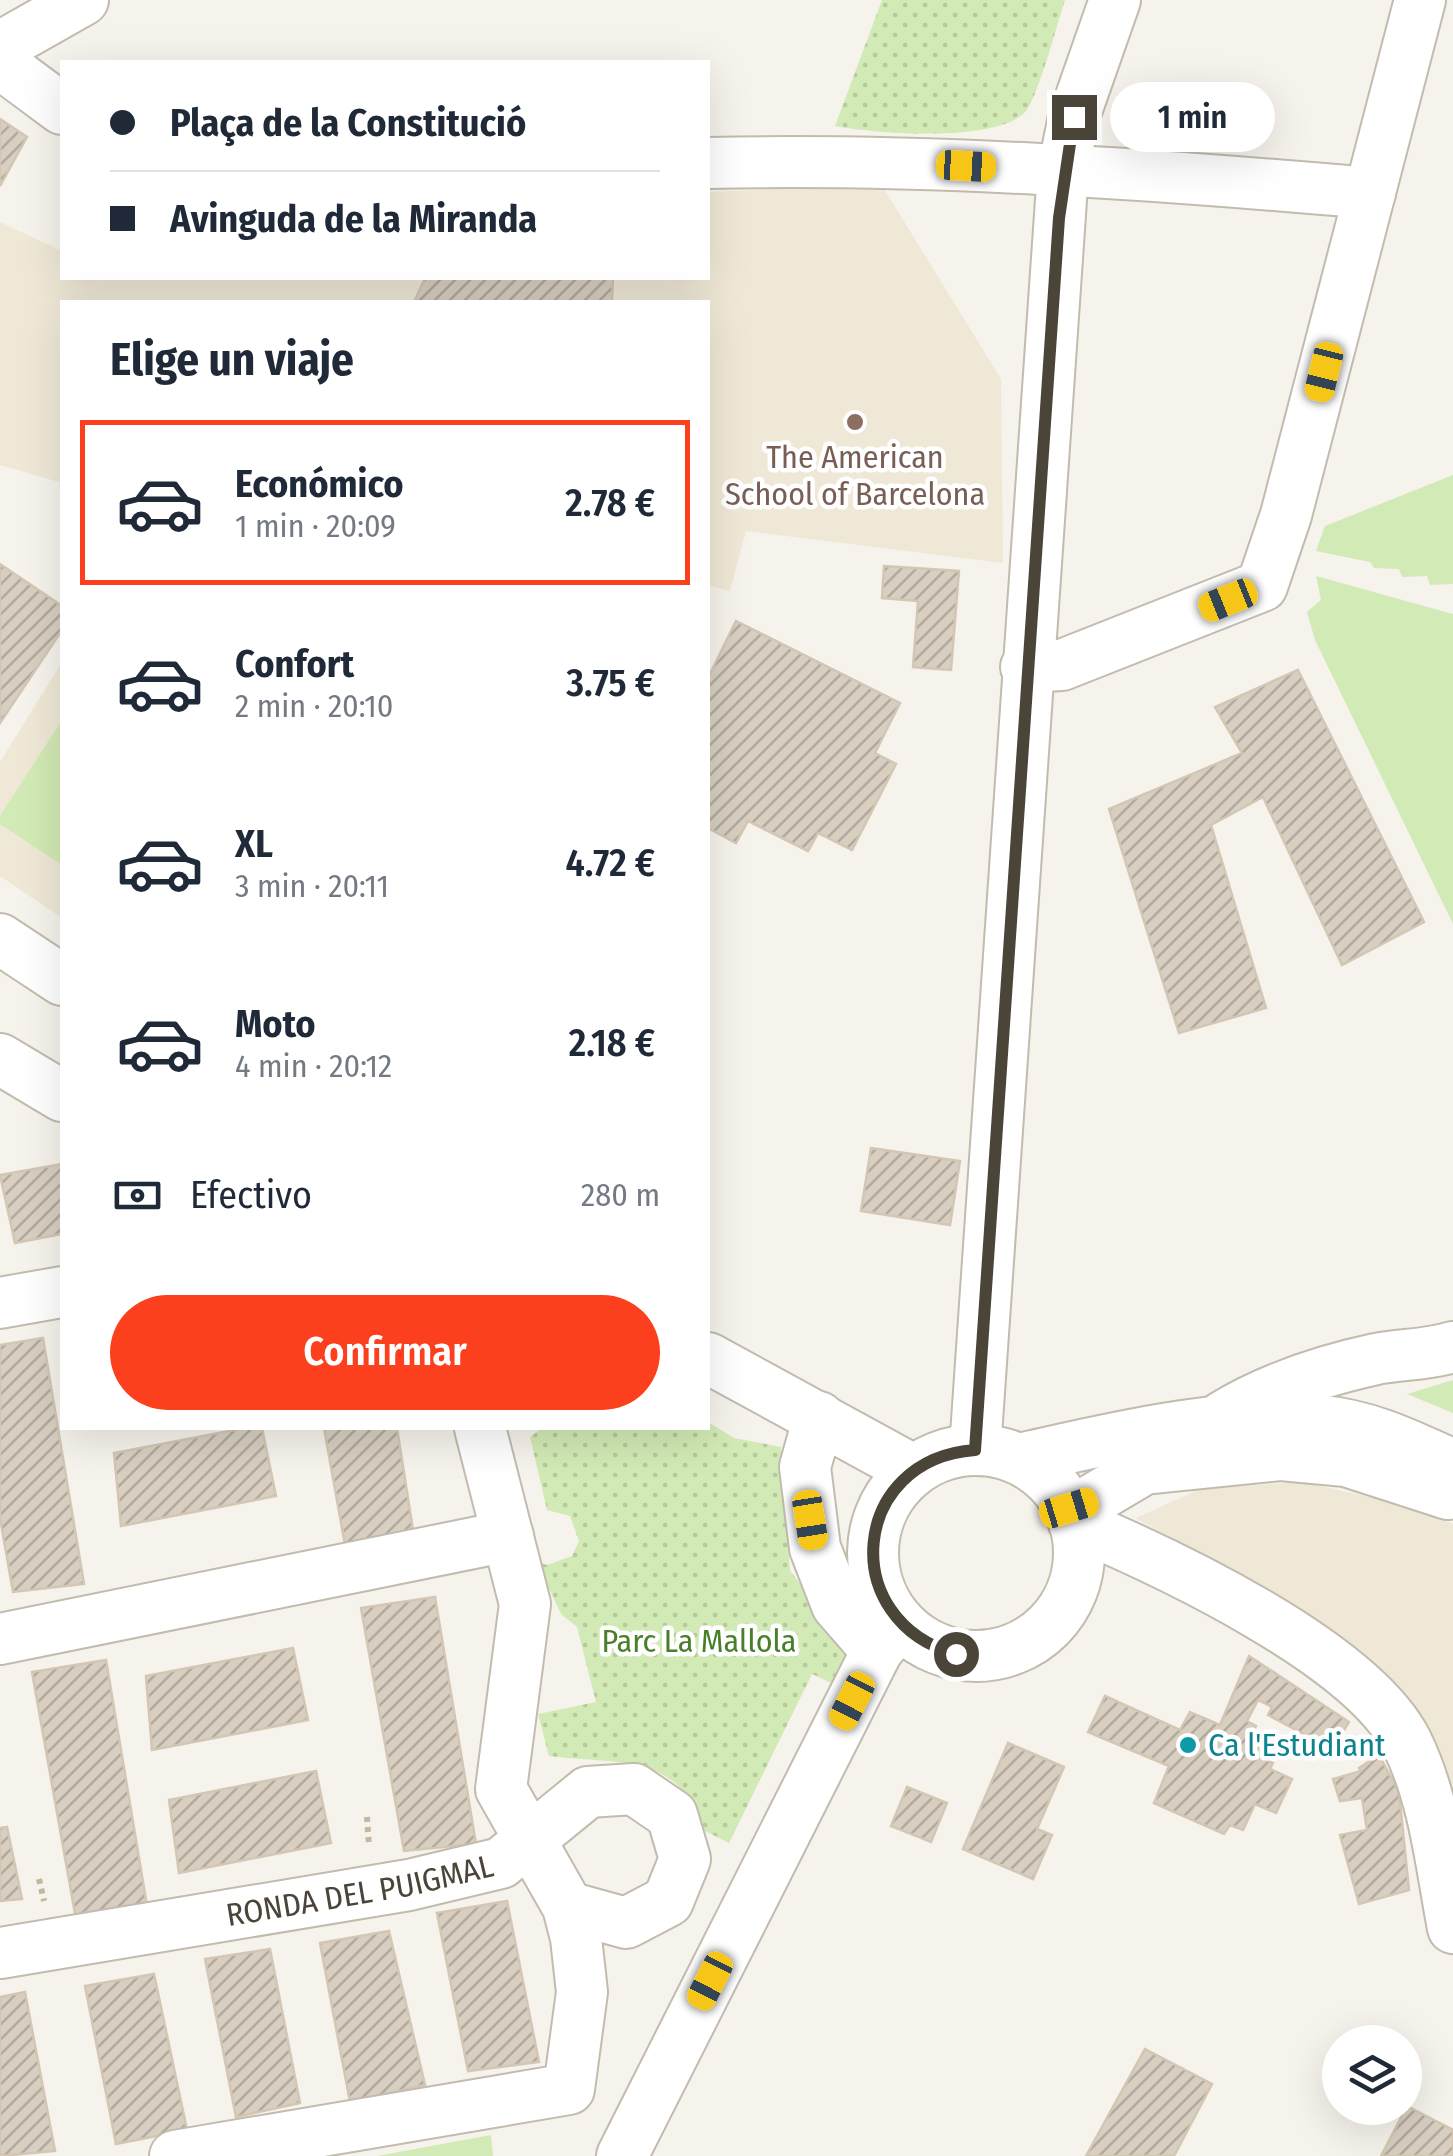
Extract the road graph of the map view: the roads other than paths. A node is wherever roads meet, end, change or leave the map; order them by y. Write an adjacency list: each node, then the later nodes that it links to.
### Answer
1 (82, 0): 4 (street)
2 (1115, 0): 8 (street)
3 (1420, 0): 9 (street)
4 (0, 48)
5 (0, 63): 6 (street)
6 (60, 108)
7 (710, 163): 8 (street)
8 (1063, 171): 9 (street); 10 (street)
9 (1370, 193): 10 (street)
10 (1026, 667): 23 (street)
11 (0, 938): 12 (street)
12 (60, 979)
13 (0, 1058): 14 (street)
14 (60, 1095)
15 (60, 1292): 16 (street)
16 (0, 1304)
17 (1436, 1352): 20 (street); 22 (street)
18 (710, 1359): 19 (street)
19 (819, 1417): 25 (street); 29 (street)
20 (1218, 1420): 22 (street); 23 (street)
21 (481, 1430): 28 (street)
22 (1388, 1435): 24 (street)
23 (997, 1454): 25 (street); 27 (street)
24 (1453, 1464)
25 (914, 1470): 29 (street)
26 (1453, 1496): 27 (street)
27 (1072, 1515): 29 (street); 33 (street)
28 (508, 1536): 30 (street); 31 (street)
29 (888, 1637): 36 (street)
30 (0, 1639)
31 (532, 1838): 32 (street, RONDA DEL PUIGMAL); 32 (street); 34 (street, RONDA DEL PUIGMAL)
32 (568, 1907): 35 (street, RONDA DEL PUIGMAL)
33 (1453, 1928)
34 (0, 1953)
35 (175, 2156)
36 (622, 2156)

